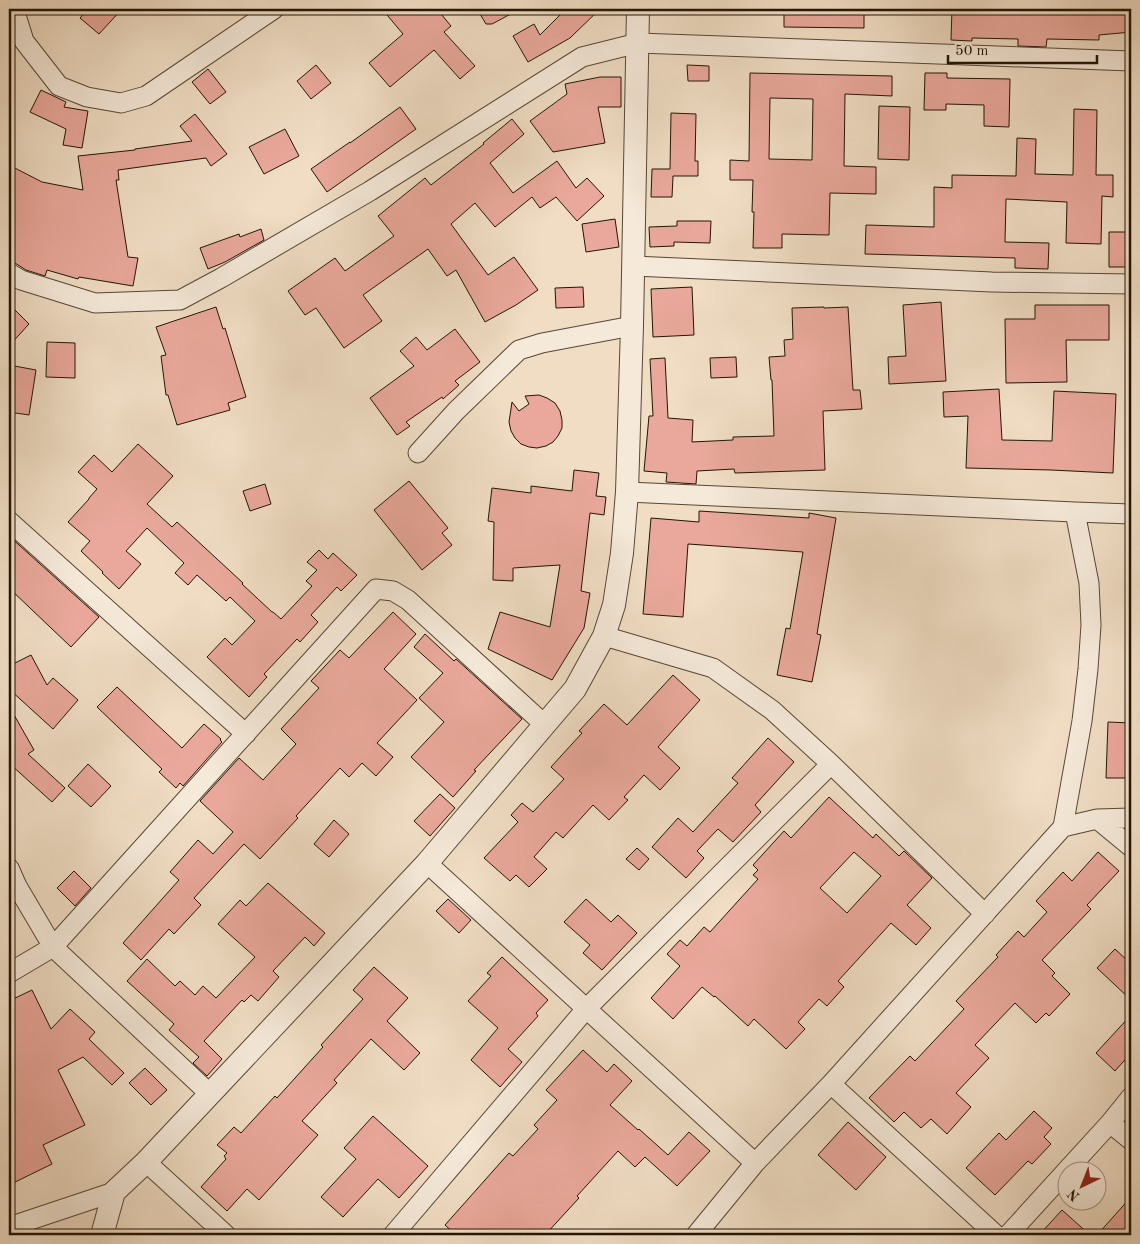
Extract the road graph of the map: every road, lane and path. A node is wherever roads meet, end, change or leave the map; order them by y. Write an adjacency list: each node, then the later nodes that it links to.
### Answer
1 (14, 9): 2 (street)
2 (274, 9)
3 (638, 9): 4 (street)
4 (638, 43): 5 (street); 6 (street); 7 (street)
5 (1131, 61)
6 (633, 266): 8 (street); 9 (street)
7 (9, 273)
8 (1131, 284)
9 (632, 326): 10 (street); 11 (street)
10 (418, 453)
11 (627, 492): 12 (street); 15 (street)
12 (1076, 512): 13 (street); 21 (street)
13 (1131, 514)
14 (9, 521): 17 (street)
15 (604, 636): 16 (street); 18 (street)
16 (545, 725): 17 (street); 23 (street)
17 (246, 734): 26 (street)
18 (832, 764): 25 (street); 28 (street)
19 (1131, 818): 20 (street)
20 (1097, 820): 21 (street); 22 (street)
21 (1063, 827): 25 (street)
22 (1131, 847)
23 (427, 863): 28 (street); 30 (street)
24 (9, 868): 26 (street)
25 (985, 914): 29 (street)
26 (53, 947): 27 (street); 30 (street)
27 (9, 973)
28 (586, 1009): 35 (street); 40 (street)
29 (831, 1084): 35 (street); 42 (street)
30 (210, 1094): 34 (street)
31 (1131, 1097): 32 (street)
32 (1110, 1123): 33 (street); 43 (street)
33 (1131, 1140)
34 (146, 1162): 36 (street); 39 (street)
35 (755, 1163): 41 (street)
36 (114, 1192): 37 (street); 38 (street)
37 (9, 1227)
38 (102, 1235)
39 (226, 1235)
40 (394, 1235)
41 (696, 1235)
42 (996, 1235)
43 (1008, 1235)

